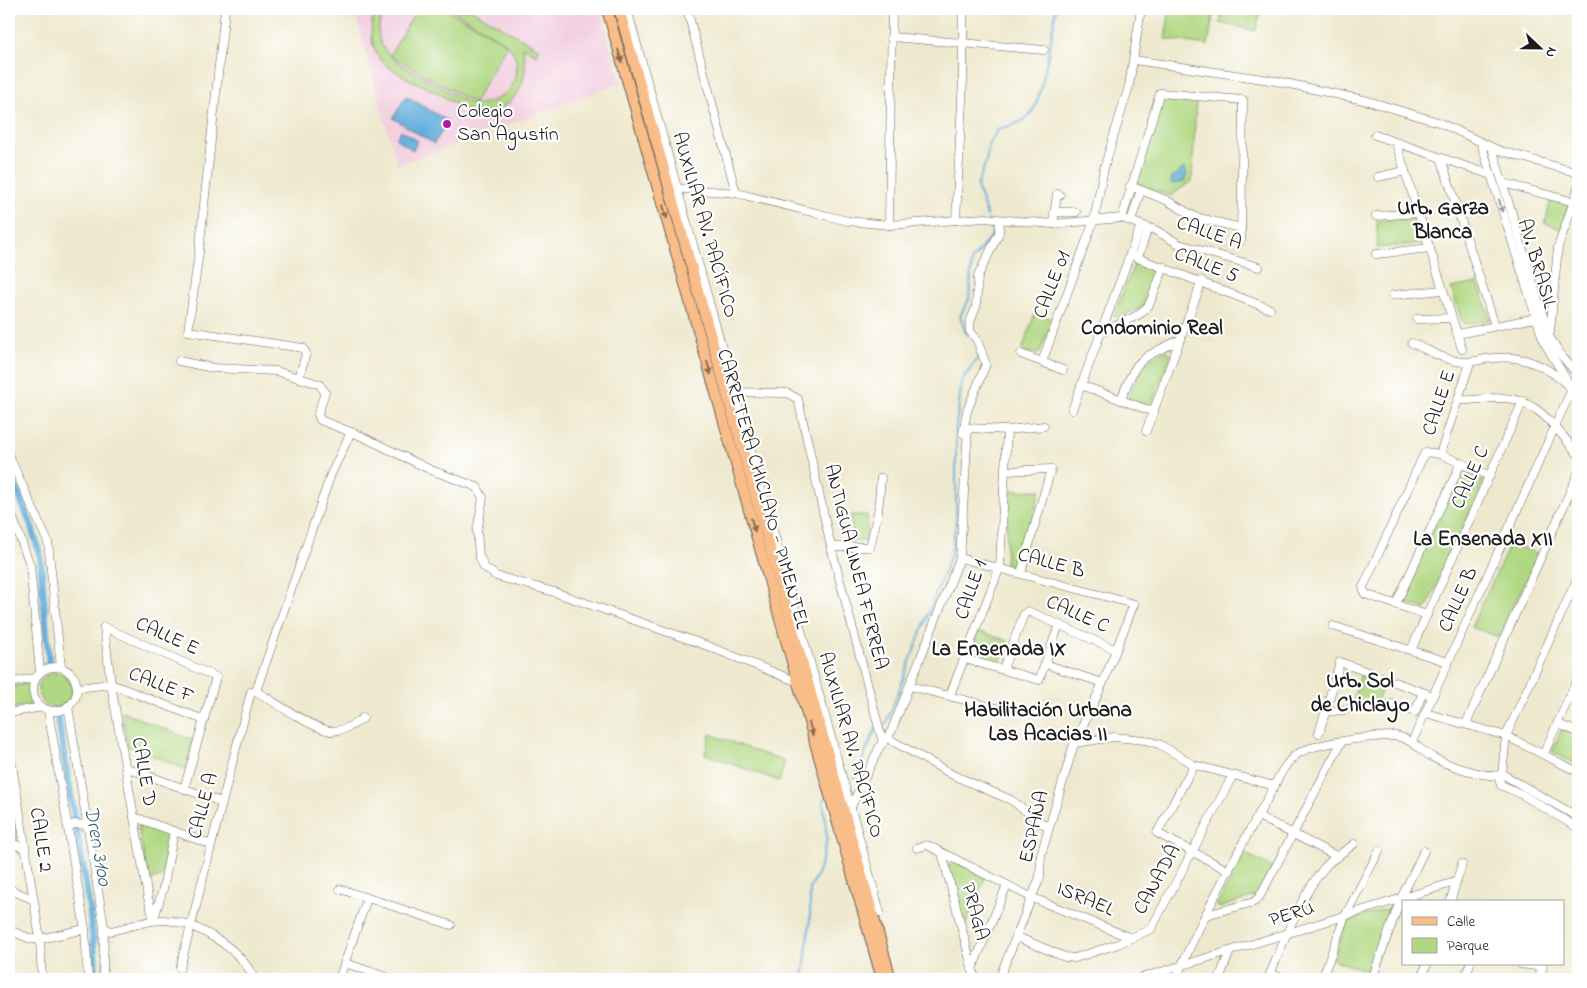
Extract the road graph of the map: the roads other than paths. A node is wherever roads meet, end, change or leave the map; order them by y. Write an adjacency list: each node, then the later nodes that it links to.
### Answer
1 (224, 9): 71 (street)
2 (607, 9): 14 (main road, CARRETERA CHICLAYO - PIMENTEL, one-way to 14)
3 (619, 9): 13 (main road, CARRETERA CHICLAYO - PIMENTEL)
4 (627, 9): 26 (street, AUXILIAR AV. PACÍFICO)
5 (687, 9): 29 (street)
6 (892, 9): 9 (street)
7 (963, 9): 10 (street)
8 (1141, 9): 12 (street, CALLE 01)
9 (891, 37): 10 (street); 42 (street)
10 (963, 43): 11 (street); 37 (street)
11 (1044, 50)
12 (1134, 60): 17 (street); 39 (street, CALLE 01)
13 (639, 79): 14 (main road); 26 (main road, CARRETERA CHICLAYO - PIMENTEL)
14 (628, 83): 116 (main road, CARRETERA CHICLAYO - PIMENTEL, one-way to 116)
15 (1375, 135): 16 (street)
16 (1396, 143): 19 (street); 20 (street)
17 (1481, 143): 18 (street); 22 (street, AV. BRASIL)
18 (1492, 148): 21 (street); 24 (street, AV. BRASIL)
19 (1441, 158): 22 (street); 58 (street)
20 (1405, 171): 23 (street); 34 (street)
21 (1578, 173)
22 (1491, 175): 56 (street, AV. BRASIL, one-way to 56)
23 (1378, 177)
24 (1503, 183): 31 (street); 61 (street, AV. BRASIL)
25 (1130, 186): 28 (street); 36 (street); 44 (street)
26 (674, 188): 29 (street); 74 (main road, CARRETERA CHICLAYO - PIMENTEL)
27 (1578, 189): 31 (street)
28 (1141, 190): 40 (street); 44 (street)
29 (736, 193): 42 (street)
30 (1060, 195): 32 (street)
31 (1574, 202): 61 (street)
32 (1054, 212): 33 (street); 41 (street)
33 (1076, 212)
34 (1418, 213): 35 (street); 46 (street)
35 (1376, 216)
36 (1122, 218): 39 (street); 40 (street, CALLE A)
37 (956, 220): 38 (street); 42 (street)
38 (997, 220): 41 (street); 86 (street)
39 (1094, 220): 41 (street); 67 (street, CALLE 01)
40 (1130, 221): 43 (street, CALLE A)
41 (1052, 224)
42 (889, 225)
43 (1145, 227): 48 (street); 50 (street, CALLE A)
44 (1241, 228): 45 (street)
45 (1240, 241)
46 (1430, 248): 47 (street); 52 (street)
47 (1376, 254)
48 (1134, 256): 49 (street, CALLE 5); 59 (street)
49 (1164, 267): 51 (street, CALLE 5); 59 (street)
50 (1259, 267)
51 (1202, 281): 54 (street, CALLE 5); 62 (street)
52 (1443, 290): 53 (street); 55 (street)
53 (1393, 295)
54 (1270, 309)
55 (1452, 318): 57 (street); 60 (street)
56 (1536, 318): 58 (street); 73 (street, AV. BRASIL)
57 (1417, 320)
58 (1495, 326): 60 (street)
59 (1099, 334): 72 (street)
60 (1458, 334): 64 (street)
61 (1550, 336): 70 (street, AV. BRASIL)
62 (1181, 338): 76 (street); 80 (street)
63 (1412, 343): 68 (street)
64 (1462, 349)
65 (1021, 354): 67 (street)
66 (179, 361): 71 (street)
67 (1042, 362): 69 (street)
68 (1470, 363): 73 (street); 77 (street, CALLE E)
69 (1063, 370)
70 (1578, 375)
71 (299, 378): 85 (street)
72 (1081, 386): 76 (street); 79 (street)
73 (1572, 390): 75 (street); 82 (street, CALLE B)
74 (732, 392): 96 (street, ANTIGUA LINEA FERREA); 116 (main road, CARRETERA CHICLAYO - PIMENTEL); 155 (street, AUXILIAR AV. PACÍFICO)
75 (1578, 396)
76 (1121, 400): 80 (street)
77 (1458, 400): 78 (street); 87 (street, CALLE E)
78 (1523, 401): 82 (street); 93 (street, CALLE C)
79 (1072, 410)
80 (1154, 412): 84 (street)
81 (1044, 426): 83 (street)
82 (1555, 427): 88 (street); 110 (street, CALLE B)
83 (1007, 430): 91 (street, CALLE 1); 97 (street)
84 (1146, 431)
85 (351, 432): 116 (street); 133 (street)
86 (963, 433)
87 (1440, 454): 90 (street); 102 (street)
88 (1578, 454)
89 (9, 456): 112 (street)
90 (1461, 463): 93 (street); 102 (street)
91 (1006, 471): 98 (street, CALLE 1); 99 (street)
92 (1578, 474): 135 (street)
93 (1490, 476): 103 (street, CALLE C)
94 (881, 478): 96 (street)
95 (9, 507): 114 (street)
96 (831, 547): 140 (street, ANTIGUA LINEA FERREA)
97 (960, 558): 98 (street, CALLE B); 120 (street)
98 (1000, 567): 99 (street, CALLE B); 109 (street, CALLE 1)
99 (1021, 573): 101 (street, CALLE B)
100 (1578, 577): 139 (street)
101 (1134, 604): 107 (street, ESPAÑA)
102 (1396, 604): 103 (street)
103 (1427, 615): 108 (street, CALLE C)
104 (1060, 625): 107 (street, CALLE C); 111 (street); 113 (street, CALLE C)
105 (1333, 626): 108 (street)
106 (104, 627): 119 (street, CALLE D); 134 (street, CALLE E)
107 (1116, 650): 118 (street, ESPAÑA)
108 (1410, 650): 110 (street)
109 (964, 659): 113 (street); 125 (street, CALLE 1)
110 (1448, 662): 126 (street, CALLE B)
111 (1045, 664): 113 (street); 118 (street)
112 (61, 667): 114 (street); 121 (street)
113 (1003, 669)
114 (38, 675): 117 (street); 128 (street)
115 (1578, 678): 124 (street)
116 (803, 681): 159 (main road, CARRETERA CHICLAYO - PIMENTEL); 210 (main road, CARRETERA CHICLAYO - PIMENTEL, one-way to 210)
117 (9, 683)
118 (1103, 683): 142 (street, ESPAÑA)
119 (111, 684): 121 (street, CALLE F); 134 (street, CALLE F); 147 (street, CALLE D)
120 (910, 686): 125 (street); 140 (street)
121 (77, 688): 127 (street)
122 (251, 692): 154 (street, CALLE A)
123 (1423, 692): 126 (street); 130 (street); 130 (street)
124 (1575, 694): 136 (street)
125 (950, 696): 129 (street)
126 (1433, 696): 132 (street, CALLE B)
127 (68, 706): 128 (street); 160 (street)
128 (45, 708): 131 (street); 161 (street)
129 (1007, 711)
130 (1326, 712): 138 (street)
131 (9, 713)
132 (1426, 713): 135 (street); 141 (street, CALLE B)
133 (363, 718)
134 (204, 720): 152 (street)
135 (1466, 724): 139 (street)
136 (1558, 724): 137 (street); 145 (street)
137 (1578, 732)
138 (1320, 733)
139 (1506, 736): 145 (street); 150 (street)
140 (885, 741): 155 (street); 162 (street)
141 (1412, 742): 143 (street); 150 (street)
142 (1075, 743): 146 (street); 162 (street, ESPAÑA)
143 (1341, 743): 151 (street); 165 (street)
144 (9, 751): 153 (street, CALLE 2)
145 (1544, 753): 148 (street)
146 (1194, 765): 149 (street); 172 (street)
147 (127, 768): 152 (street); 156 (street, CALLE D)
148 (1578, 772)
149 (1233, 774): 151 (street); 172 (street, CANADÁ)
150 (1500, 775): 158 (street); 163 (street)
151 (1275, 786): 157 (street)
152 (184, 789): 154 (street)
153 (13, 799): 169 (street, CALLE 2)
154 (221, 802): 167 (street, CALLE A)
155 (850, 807): 159 (street); 189 (street, AUXILIAR AV. PACÍFICO)
156 (134, 816): 164 (street); 182 (street, CALLE D)
157 (1258, 816): 165 (street); 177 (street)
158 (1578, 817)
159 (846, 818): 210 (main road, CARRETERA CHICLAYO - PIMENTEL)
160 (85, 824): 161 (street); 194 (street)
161 (69, 827): 196 (street)
162 (1049, 828): 183 (street, ESPAÑA)
163 (1578, 828)
164 (174, 831): 167 (street); 186 (street)
165 (1294, 834): 175 (street); 190 (street)
166 (9, 842): 169 (street)
167 (210, 844): 195 (street, CALLE A)
168 (1354, 844): 175 (street)
169 (24, 848): 185 (street, CALLE 2)
170 (917, 848): 174 (street, ISRAEL)
171 (1379, 851): 191 (street)
172 (1192, 852): 177 (street); 200 (street, CANADÁ)
173 (1424, 852): 184 (street)
174 (942, 853): 179 (street, ISRAEL); 209 (street, PRAGA)
175 (1338, 857): 198 (street)
176 (1462, 864): 178 (street)
177 (1229, 871): 190 (street)
178 (1455, 882): 184 (street, PERÚ); 188 (street)
179 (1007, 885): 183 (street, ISRAEL); 209 (street)
180 (9, 889): 185 (street)
181 (340, 889): 187 (street)
182 (148, 898): 186 (street); 192 (street, CALLE D)
183 (1034, 898): 199 (street, ESPAÑA); 200 (street, ISRAEL)
184 (1401, 898): 191 (street, PERÚ); 226 (street)
185 (32, 899): 201 (street, CALLE 2)
186 (161, 899): 192 (street)
187 (367, 899): 193 (street); 203 (street)
188 (1450, 900)
189 (880, 912): 210 (main road)
190 (1206, 915): 204 (street)
191 (1345, 916): 198 (street, PERÚ); 225 (street)
192 (154, 919): 194 (street); 195 (street)
193 (452, 925)
194 (104, 927): 215 (street)
195 (191, 928): 208 (street, CALLE A); 216 (street)
196 (85, 929): 201 (street); 214 (street)
197 (9, 931): 201 (street)
198 (1288, 933): 202 (street, PERÚ); 211 (street)
199 (1017, 937): 200 (street, CANADÁ); 212 (street, ESPAÑA)
200 (1132, 938)
201 (40, 939): 213 (street, CALLE 2)
202 (1230, 951): 204 (street, PERÚ); 223 (street)
203 (345, 963): 217 (street); 218 (street)
204 (1182, 966): 221 (street, PERÚ); 222 (street)
205 (1426, 966): 227 (street)
206 (1469, 966): 228 (street)
207 (1536, 966): 229 (street)
208 (180, 968)
209 (972, 969): 219 (street, PRAGA)
210 (888, 977)
211 (1269, 977): 224 (street)
212 (1000, 978): 220 (street)
213 (42, 979)
214 (88, 979)
215 (103, 979)
216 (254, 979)
217 (340, 979)
218 (392, 979)
219 (975, 979)
220 (1010, 979)
221 (1138, 979)
222 (1176, 979)
223 (1220, 979)
224 (1286, 979)
225 (1322, 979)
226 (1372, 979)
227 (1421, 979)
228 (1464, 979)
229 (1538, 979)

